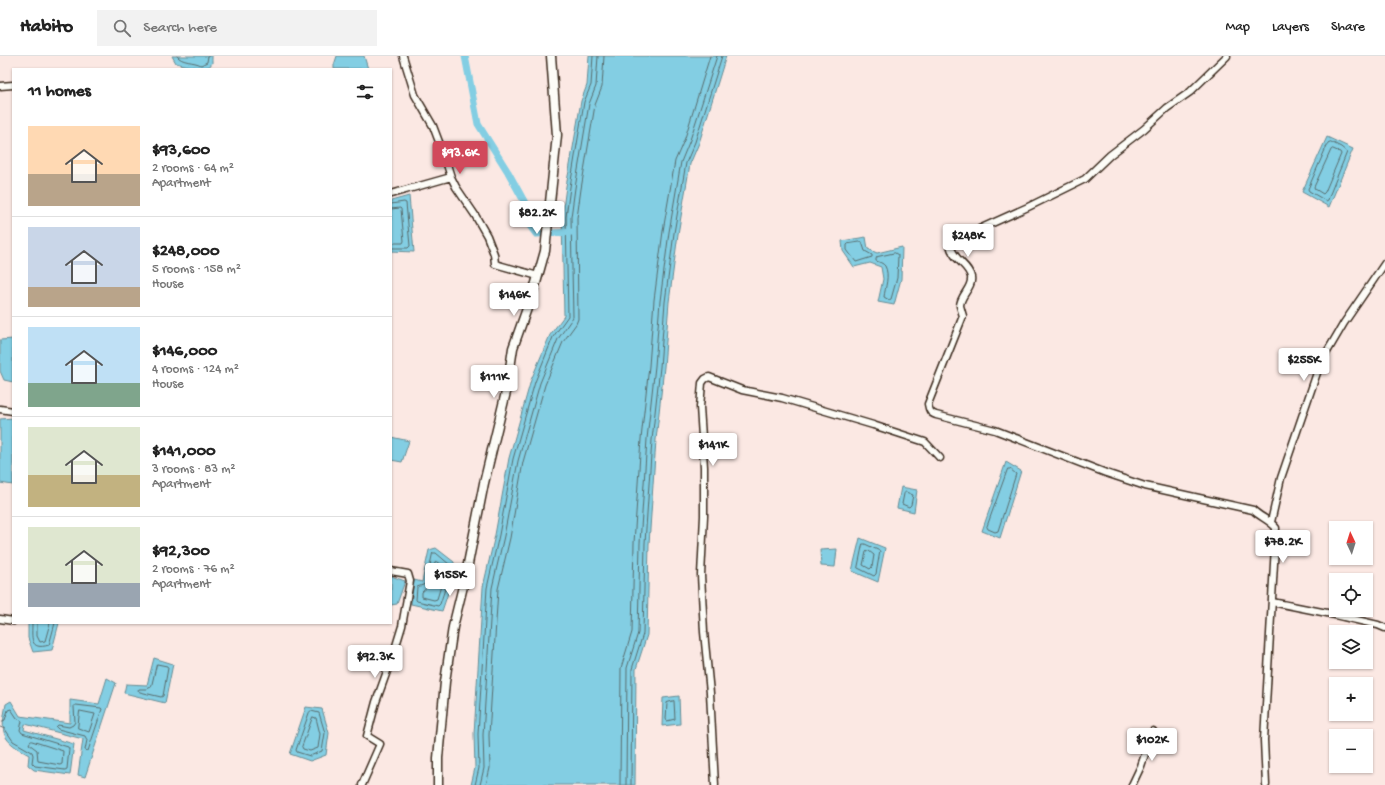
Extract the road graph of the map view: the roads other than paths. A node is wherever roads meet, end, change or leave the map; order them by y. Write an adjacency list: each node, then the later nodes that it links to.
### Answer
1 (403, 56): 6 (street)
2 (551, 56): 9 (main road)
3 (1227, 56): 13 (street)
4 (12, 85): 5 (street)
5 (0, 86)
6 (451, 177): 7 (street); 9 (street)
7 (392, 194)
8 (1385, 263): 13 (street)
9 (538, 276): 21 (main road)
10 (0, 409): 11 (street)
11 (12, 411)
12 (940, 458): 22 (street)
13 (1271, 522): 15 (street)
14 (392, 571): 20 (street)
15 (1272, 602): 18 (street); 24 (street)
16 (0, 619): 17 (street)
17 (12, 621)
18 (1385, 628)
19 (1153, 731): 23 (street)
20 (362, 785)
21 (438, 785)
22 (715, 785)
23 (1132, 785)
24 (1266, 785)

